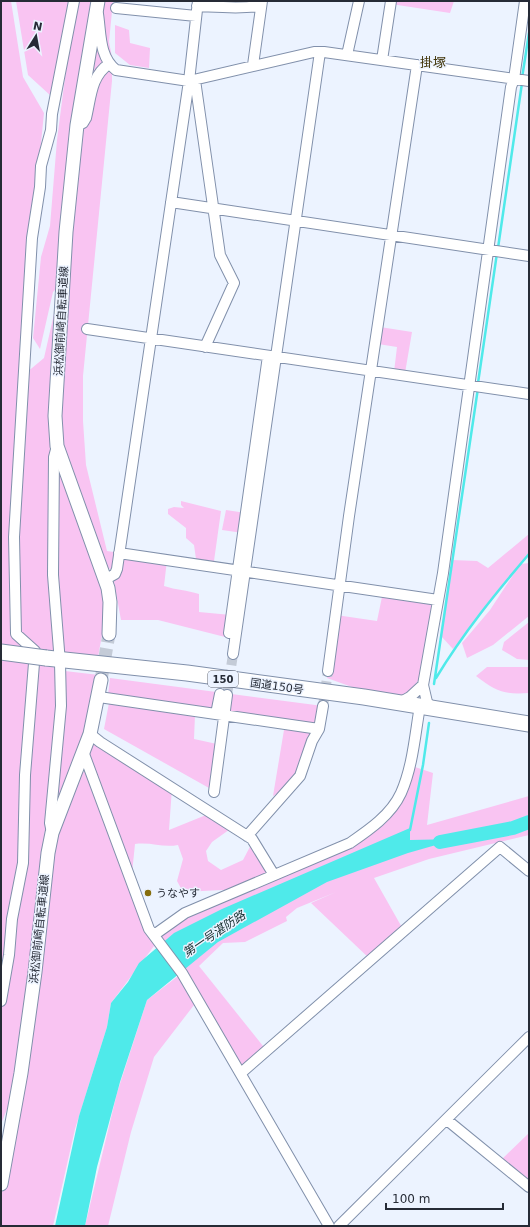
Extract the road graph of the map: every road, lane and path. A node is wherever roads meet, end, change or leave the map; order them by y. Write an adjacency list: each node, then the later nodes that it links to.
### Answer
1 (74, 1): 61 (street)
2 (359, 1): 10 (street)
3 (391, 1): 11 (street)
4 (525, 1): 15 (street)
5 (98, 3): 12 (street); 18 (main road, 浜松御前崎自転車道線)
6 (262, 4): 8 (street); 13 (street)
7 (116, 8): 8 (street)
8 (197, 8): 16 (street)
9 (320, 52): 10 (street); 13 (street); 21 (street)
10 (347, 55): 11 (street)
11 (382, 60): 14 (street)
12 (109, 64): 16 (street); 18 (street)
13 (253, 65): 16 (street)
14 (417, 65): 15 (street); 22 (street)
15 (514, 79): 17 (street); 23 (street)
16 (192, 80): 19 (street); 20 (street)
17 (529, 81)
18 (76, 126): 32 (main road, 浜松御前崎自転車道線)
19 (171, 202): 20 (street); 26 (street)
20 (213, 208): 21 (street); 27 (street)
21 (296, 221): 22 (street); 28 (street)
22 (392, 235): 23 (street); 29 (street)
23 (489, 250): 24 (street); 30 (street)
24 (529, 256)
25 (87, 329): 26 (street)
26 (151, 339): 27 (street); 33 (street)
27 (205, 347): 28 (street)
28 (272, 357): 29 (street); 34 (street)
29 (371, 371): 30 (street); 36 (street)
30 (469, 385): 31 (street); 37 (street)
31 (529, 394)
32 (57, 446): 35 (main road, 浜松御前崎自転車道線); 41 (street)
33 (119, 553): 34 (street); 35 (street)
34 (241, 571): 36 (street); 40 (street)
35 (106, 579): 38 (main road, 浜松御前崎自転車道線)
36 (340, 585): 37 (street); 42 (street)
37 (438, 600): 44 (street)
38 (109, 634)
39 (1, 652): 41 (highway, 国道150号 / 150, bridge)
40 (229, 654)
41 (53, 659): 47 (highway, 国道150号 / 150); 56 (street)
42 (328, 671)
43 (101, 680): 46 (main road, 浜松御前崎自転車道線)
44 (422, 685): 47 (street); 49 (street)
45 (224, 694): 50 (street)
46 (99, 697): 50 (street); 53 (main road, 浜松御前崎自転車道線)
47 (399, 702): 49 (highway, 国道150号 / 150)
48 (323, 706): 52 (street)
49 (426, 707): 51 (highway, 国道150号 / 150); 59 (street)
50 (220, 715): 52 (street); 55 (street)
51 (529, 724)
52 (319, 729): 57 (street)
53 (90, 734): 54 (main road, 浜松御前崎自転車道線); 57 (street)
54 (84, 754): 56 (main road, 浜松御前崎自転車道線); 60 (street)
55 (214, 792)
56 (52, 833): 65 (main road, 浜松御前崎自転車道線)
57 (247, 836): 59 (street)
58 (529, 871): 63 (street)
59 (274, 875): 60 (street)
60 (154, 935): 63 (street)
61 (1, 1001)
62 (529, 1037): 64 (street)
63 (241, 1073): 67 (street)
64 (447, 1120): 66 (street); 68 (street)
65 (1, 1184)
66 (529, 1186)
67 (329, 1226)
68 (339, 1226)

